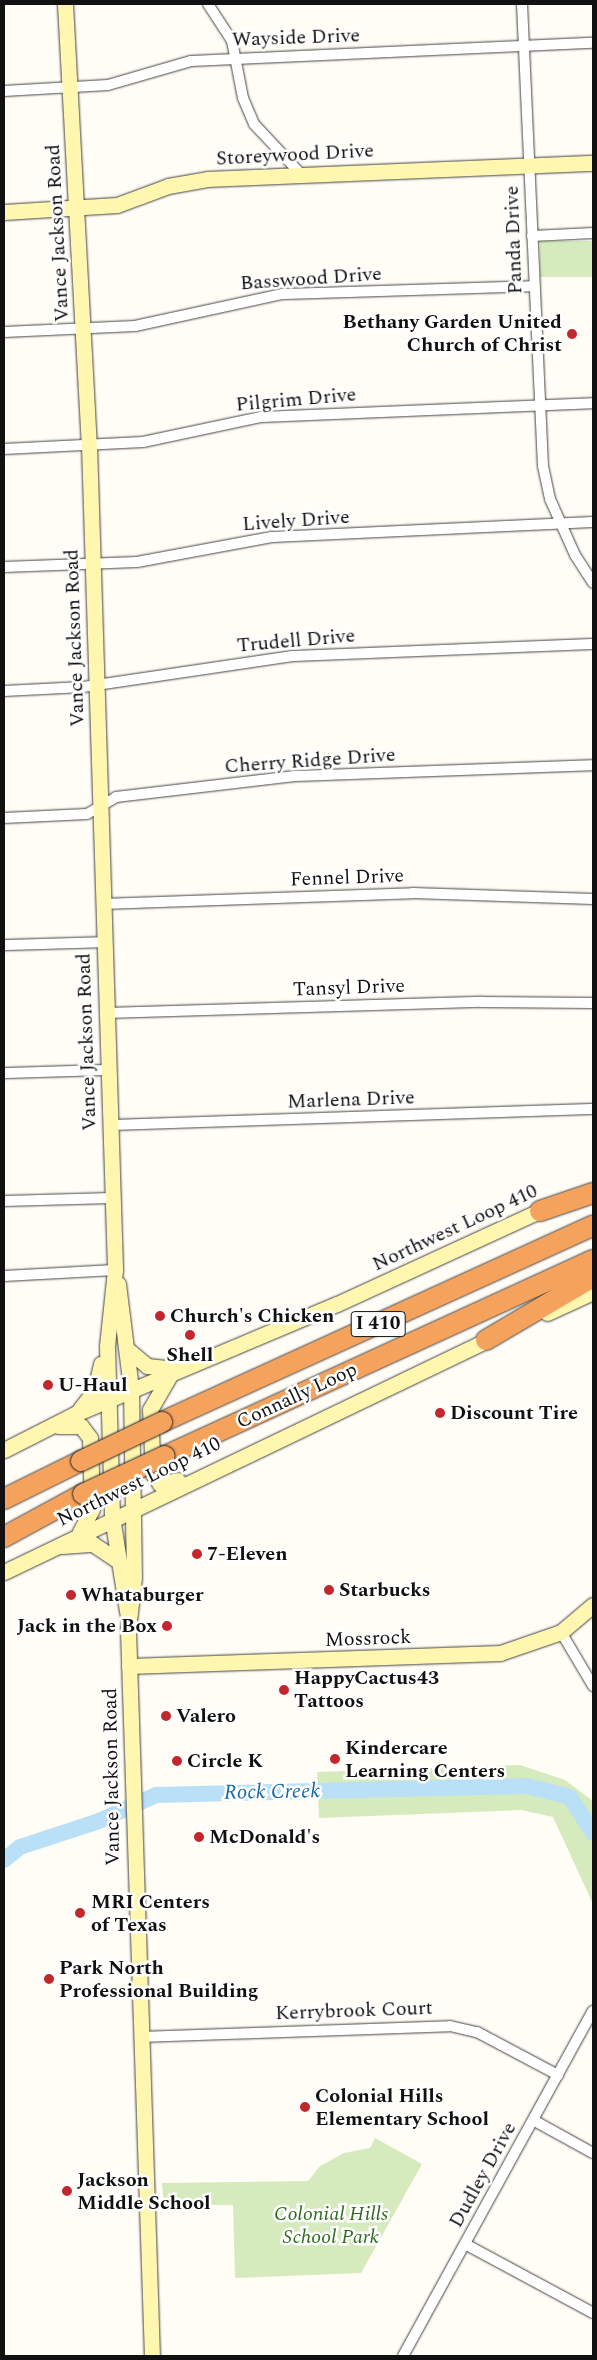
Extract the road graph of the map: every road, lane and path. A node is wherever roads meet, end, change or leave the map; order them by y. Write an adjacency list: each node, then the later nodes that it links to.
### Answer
1 (66, 4): 7 (main road, Vance Jackson Road)
2 (208, 4): 6 (street)
3 (522, 4): 5 (street, Panda Drive)
4 (593, 43): 5 (street, Wayside Drive)
5 (524, 46): 6 (street, Wayside Drive); 10 (street, Panda Drive)
6 (237, 58): 7 (street, Wayside Drive); 11 (street)
7 (70, 88): 8 (street, Wayside Drive); 12 (main road, Vance Jackson Road)
8 (4, 90)
9 (593, 163): 10 (main road, Storeywood Drive)
10 (529, 165): 11 (main road, Storeywood Drive); 15 (street, Panda Drive)
11 (301, 174): 12 (main road, Storeywood Drive)
12 (77, 209): 13 (main road, Storeywood Drive); 17 (main road, Vance Jackson Road)
13 (4, 212)
14 (593, 233): 15 (street)
15 (532, 236): 16 (street, Panda Drive)
16 (534, 286): 17 (street, Basswood Drive); 20 (street, Panda Drive)
17 (84, 329): 18 (street, Basswood Drive); 21 (main road, Vance Jackson Road)
18 (4, 332)
19 (593, 404): 20 (street, Pilgrim Drive)
20 (538, 405): 21 (street, Pilgrim Drive); 24 (street, Panda Drive)
21 (89, 445): 22 (street, Pilgrim Drive); 25 (main road, Vance Jackson Road)
22 (4, 448)
23 (593, 522): 24 (street, Lively Drive)
24 (561, 525): 25 (street, Lively Drive); 27 (street, Panda Drive)
25 (92, 564): 26 (street, Lively Drive); 29 (main road, Vance Jackson Road)
26 (4, 567)
27 (593, 583)
28 (593, 644): 29 (street, Trudell Drive)
29 (96, 684): 30 (street, Trudell Drive); 32 (main road, Vance Jackson Road)
30 (4, 691)
31 (593, 765): 32 (street, Cherry Ridge Drive)
32 (100, 806): 33 (street, Cherry Ridge Drive); 35 (main road, Vance Jackson Road)
33 (4, 818)
34 (593, 899): 35 (street, Fennel Drive)
35 (102, 904): 36 (main road, Vance Jackson Road)
36 (104, 942): 37 (street); 39 (main road, Vance Jackson Road)
37 (4, 945)
38 (593, 1003): 39 (street, Tansyl Drive)
39 (106, 1013): 40 (main road, Vance Jackson Road)
40 (108, 1070): 41 (street); 43 (main road, Vance Jackson Road)
41 (4, 1073)
42 (593, 1109): 43 (street, Marlena Drive)
43 (110, 1125): 46 (main road, Vance Jackson Road)
44 (593, 1187): 48 (main road, Northwest Loop 410)
45 (593, 1193): 48 (highway)
46 (112, 1198): 47 (street); 51 (main road, Vance Jackson Road)
47 (4, 1201)
48 (540, 1211): 58 (main road, Northwest Loop 410)
49 (593, 1226): 64 (highway, Connally Loop / I 410, bridge)
50 (593, 1260): 71 (highway, Connally Loop / I 410, bridge)
51 (115, 1270): 52 (street); 56 (main road, Vance Jackson Road); 57 (main road, Vance Jackson Road)
52 (4, 1276)
53 (593, 1277): 55 (highway)
54 (593, 1292): 55 (main road, Northwest Loop 410)
55 (486, 1340): 65 (main road, Northwest Loop 410)
56 (107, 1346): 60 (main road, Vance Jackson Road); 61 (main road)
57 (127, 1349): 58 (main road); 59 (main road, Vance Jackson Road)
58 (176, 1370): 59 (main road, Northwest Loop 410); 65 (main road)
59 (131, 1390): 60 (main road, Northwest Loop 410); 68 (main road, Vance Jackson Road)
60 (109, 1399): 61 (main road, Northwest Loop 410); 69 (main road, Vance Jackson Road)
61 (75, 1414): 62 (main road, Northwest Loop 410)
62 (45, 1429): 63 (main road, Northwest Loop 410); 70 (main road)
63 (4, 1450)
64 (81, 1457): 66 (highway); 67 (highway)
65 (212, 1469): 68 (main road, Northwest Loop 410)
66 (4, 1486)
67 (4, 1499)
68 (133, 1507): 69 (main road, Northwest Loop 410); 76 (main road, Vance Jackson Road)
69 (112, 1517): 70 (main road, Northwest Loop 410); 73 (main road, Vance Jackson Road)
70 (80, 1532): 72 (main road, Northwest Loop 410)
71 (4, 1537)
72 (48, 1548): 73 (main road); 74 (main road, Northwest Loop 410)
73 (118, 1561): 76 (main road, Vance Jackson Road)
74 (4, 1572)
75 (593, 1605): 77 (main road, Mossrock)
76 (128, 1617): 78 (main road, Vance Jackson Road)
77 (561, 1632): 78 (main road, Mossrock); 79 (street)
78 (129, 1666): 81 (main road, Vance Jackson Road)
79 (593, 1686)
80 (593, 2011): 82 (street, Dudley Drive)
81 (140, 2037): 82 (street, Kerrybrook Court); 87 (main road, Vance Jackson Road)
82 (558, 2075): 83 (street, Dudley Drive)
83 (533, 2120): 84 (street); 85 (street, Dudley Drive)
84 (593, 2153)
85 (465, 2244): 86 (street); 88 (street, Dudley Drive)
86 (593, 2312)
87 (152, 2356)
88 (403, 2356)

